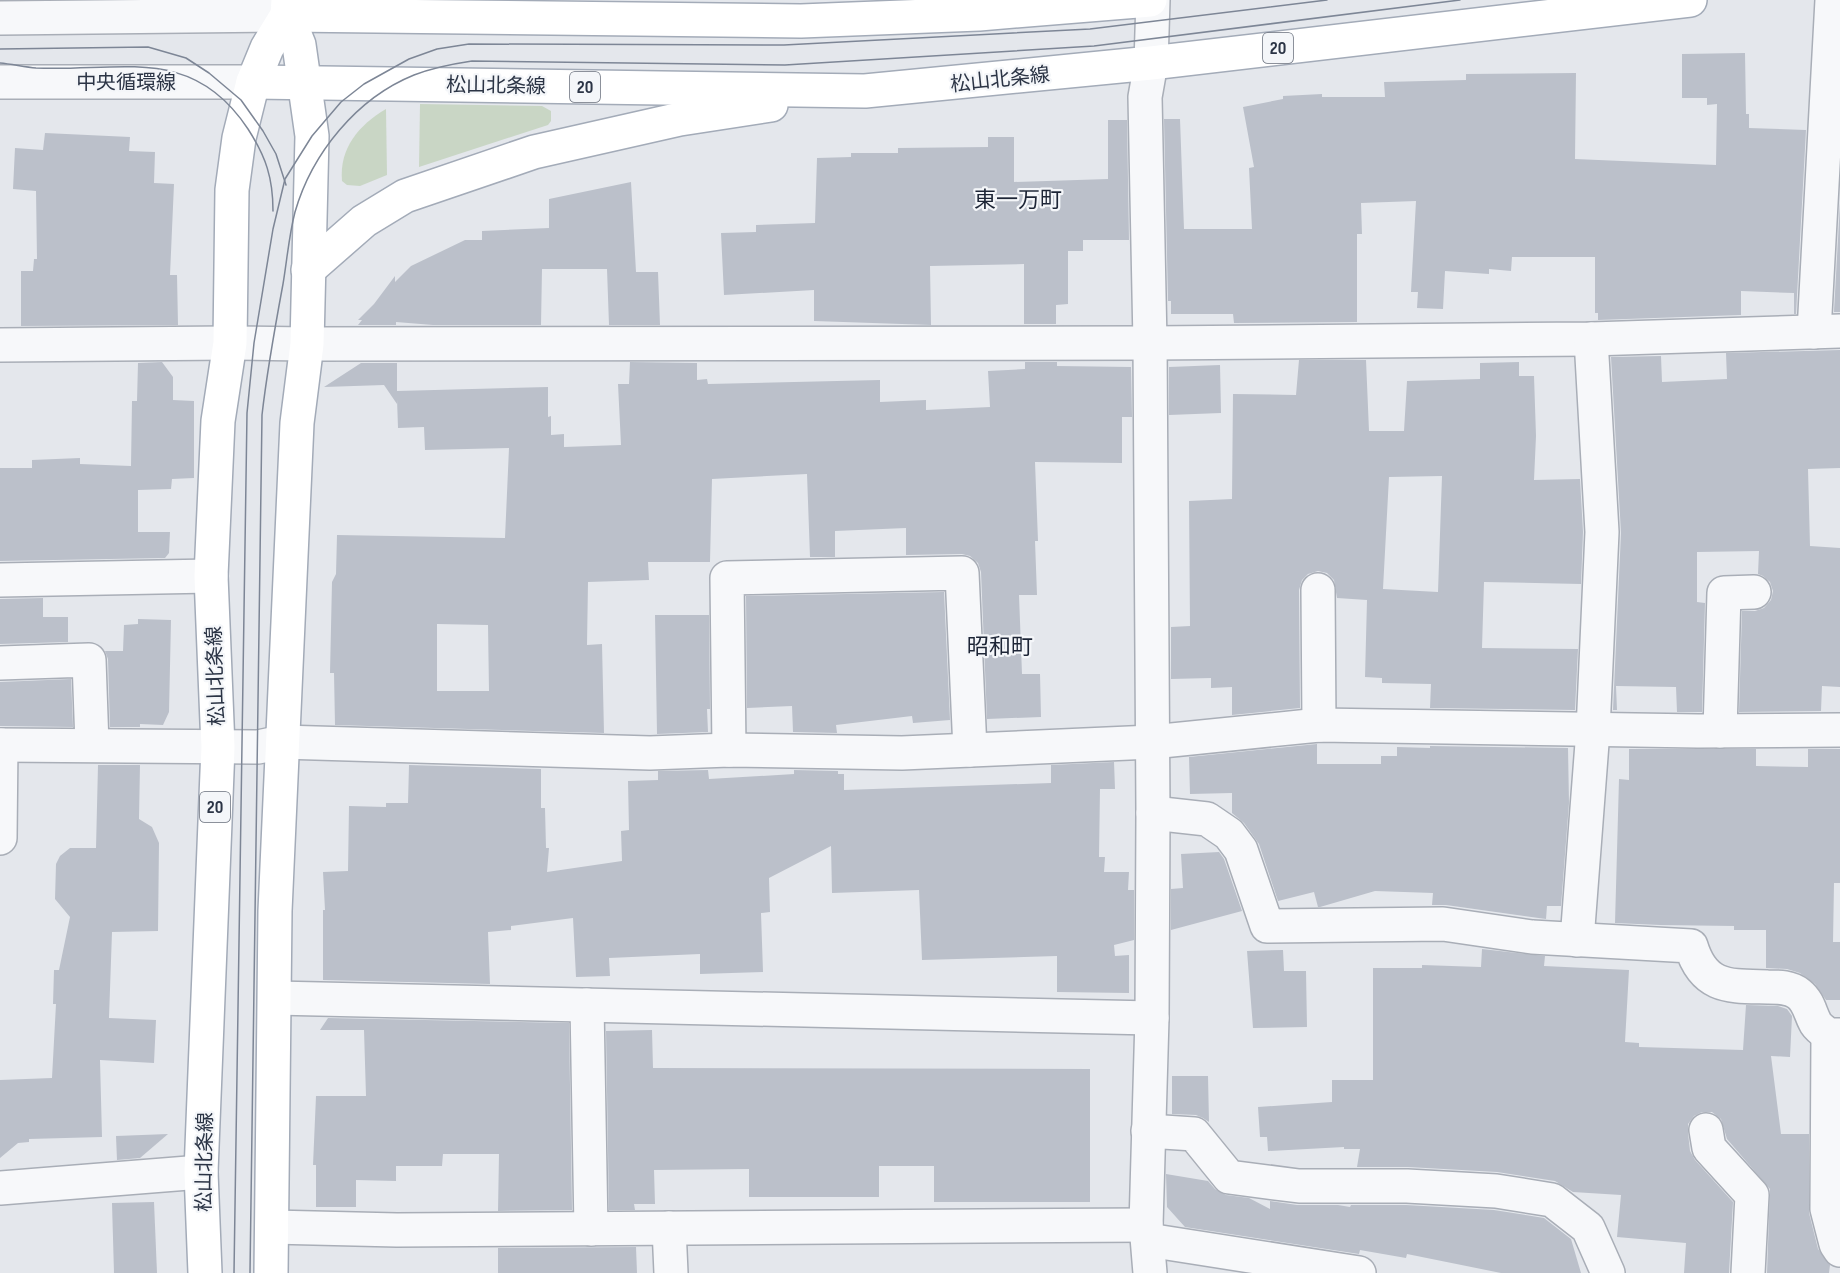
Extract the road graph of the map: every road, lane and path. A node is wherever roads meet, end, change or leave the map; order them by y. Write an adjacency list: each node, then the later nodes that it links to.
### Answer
1 (1152, 0): 4 (main road); 7 (street)
2 (1690, 0): 5 (main road, 松山北条線 / 20)
3 (1832, 0): 13 (street)
4 (288, 7): 6 (street); 9 (main road, 松山北条線 / 20); 10 (main road)
5 (1556, 7): 7 (main road, 松山北条線 / 20)
6 (0, 18)
7 (1151, 63): 11 (main road, 松山北条線 / 20); 16 (street)
8 (0, 82): 9 (street, 中央循環線)
9 (253, 82): 10 (main road, 松山北条線 / 20); 15 (main road, 松山北条線 / 20)
10 (305, 83): 11 (main road, 松山北条線 / 20); 12 (main road)
11 (865, 91): 12 (main road)
12 (308, 270): 17 (main road)
13 (1827, 332): 14 (street)
14 (1591, 339): 16 (street); 25 (street)
15 (230, 343): 17 (street); 18 (street); 19 (main road, 松山北条線 / 20)
16 (1150, 343): 17 (street); 29 (street)
17 (307, 344): 28 (main road)
18 (0, 345)
19 (211, 576): 20 (street); 32 (main road, 松山北条線 / 20)
20 (0, 580)
21 (1318, 590): 24 (street)
22 (1754, 592): 27 (street)
23 (0, 663): 31 (street)
24 (1319, 725): 25 (street); 29 (street)
25 (1593, 730): 27 (street); 37 (street)
26 (1840, 730): 27 (street)
27 (1720, 731)
28 (282, 742): 32 (street); 33 (street); 38 (main road)
29 (1152, 742): 34 (street); 35 (street)
30 (1, 745): 31 (street); 36 (street)
31 (92, 745): 32 (street)
32 (218, 747): 44 (main road, 松山北条線 / 20)
33 (729, 750): 34 (street); 34 (street)
34 (970, 750)
35 (1154, 813): 37 (street); 40 (street)
36 (0, 838)
37 (1577, 940): 41 (street)
38 (275, 998): 39 (street); 47 (main road)
39 (587, 1005): 40 (street); 49 (street)
40 (1152, 1018): 43 (street)
41 (1834, 1035): 45 (street)
42 (1706, 1130): 58 (street)
43 (1148, 1131): 50 (street); 57 (street)
44 (201, 1173): 46 (street); 52 (main road, 松山北条線 / 20)
45 (1833, 1186): 51 (street)
46 (0, 1188)
47 (272, 1227): 49 (street); 53 (main road)
48 (669, 1228): 49 (street); 50 (street); 54 (street)
49 (591, 1229)
50 (1147, 1232): 55 (street); 56 (street)
51 (1840, 1250)
52 (205, 1273)
53 (271, 1273)
54 (671, 1273)
55 (1150, 1273)
56 (1359, 1273)
57 (1608, 1273)
58 (1748, 1273)

